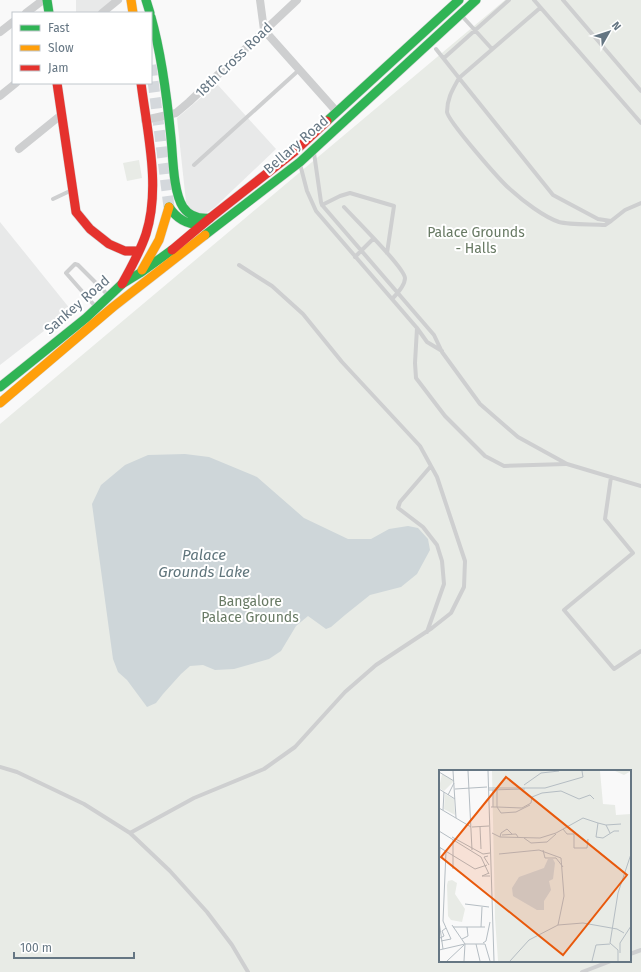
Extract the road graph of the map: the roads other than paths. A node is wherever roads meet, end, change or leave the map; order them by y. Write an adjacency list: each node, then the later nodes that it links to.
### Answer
1 (43, 0): 14 (street)
2 (47, 0): 15 (main road)
3 (118, 0): 16 (street)
4 (131, 0): 17 (main road)
5 (145, 0): 18 (main road); 19 (main road)
6 (260, 0): 23 (street)
7 (297, 0): 23 (street, 18th Cross Road)
8 (459, 0): 36 (main road, Bellary Road)
9 (476, 0): 20 (main road, Bellary Road)
10 (509, 0): 24 (lane)
11 (534, 0): 13 (lane)
12 (563, 0): 34 (lane)
13 (540, 8): 27 (lane); 40 (lane)
14 (27, 12)
15 (49, 12)
16 (103, 12)
17 (133, 12)
18 (145, 12)
19 (150, 12)
20 (460, 14): 24 (lane); 42 (main road, Bellary Road)
21 (152, 19): 38 (main road)
22 (12, 23): 25 (street)
23 (264, 30): 29 (street); 38 (street, 18th Cross Road)
24 (476, 31): 27 (lane); 28 (lane)
25 (0, 32)
26 (436, 49): 28 (lane)
27 (492, 49): 30 (lane)
28 (444, 58): 30 (lane)
29 (300, 70): 36 (street); 44 (lane)
30 (460, 78): 51 (lane); 51 (lane)
31 (15, 84): 35 (street)
32 (57, 84): 37 (main road)
33 (141, 84): 39 (main road, Sankey Road)
34 (641, 91)
35 (0, 96)
36 (337, 112): 50 (main road, Bellary Road)
37 (61, 115): 41 (street); 45 (main road)
38 (168, 115): 39 (street, 18th Cross Road); 50 (main road)
39 (145, 120): 54 (main road, Sankey Road)
40 (641, 122)
41 (19, 149)
42 (313, 150): 43 (main road, Bellary Road); 48 (lane)
43 (300, 162): 57 (lane); 64 (main road, Bellary Road)
44 (194, 165)
45 (73, 190): 46 (lane); 54 (main road)
46 (53, 199)
47 (641, 203): 51 (lane)
48 (322, 205): 55 (lane); 56 (lane)
49 (344, 207): 53 (lane)
50 (210, 218): 52 (main road, Bellary Road)
51 (611, 221)
52 (202, 225): 59 (main road, Bellary Road); 59 (main road)
53 (373, 238): 55 (lane); 56 (lane)
54 (139, 251): 60 (main road, Sankey Road)
55 (362, 251): 57 (lane); 61 (lane)
56 (387, 253): 61 (lane)
57 (355, 257): 63 (lane)
58 (239, 265): 71 (lane)
59 (140, 273): 60 (main road, Bellary Road); 64 (main road)
60 (122, 284): 62 (main road, Sankey Road)
61 (398, 293): 63 (lane); 67 (lane)
62 (109, 296): 65 (main road, Sankey Road); 65 (lane)
63 (392, 299): 66 (lane)
64 (124, 300): 69 (main road, Sankey Road)
65 (97, 308): 68 (main road, Sankey Road)
66 (417, 328): 67 (lane); 70 (lane)
67 (442, 352): 70 (lane)
68 (0, 386)
69 (0, 403)
70 (566, 464): 72 (lane)
71 (431, 466): 74 (lane); 74 (lane)
72 (611, 477): 73 (lane); 75 (lane)
73 (641, 486)
74 (427, 632): 77 (lane)
75 (641, 651)
76 (0, 768): 77 (lane)
77 (130, 833): 81 (lane)
78 (641, 950): 79 (lane)
79 (631, 954)
80 (608, 962): 82 (lane)
81 (248, 972)
82 (582, 972)

